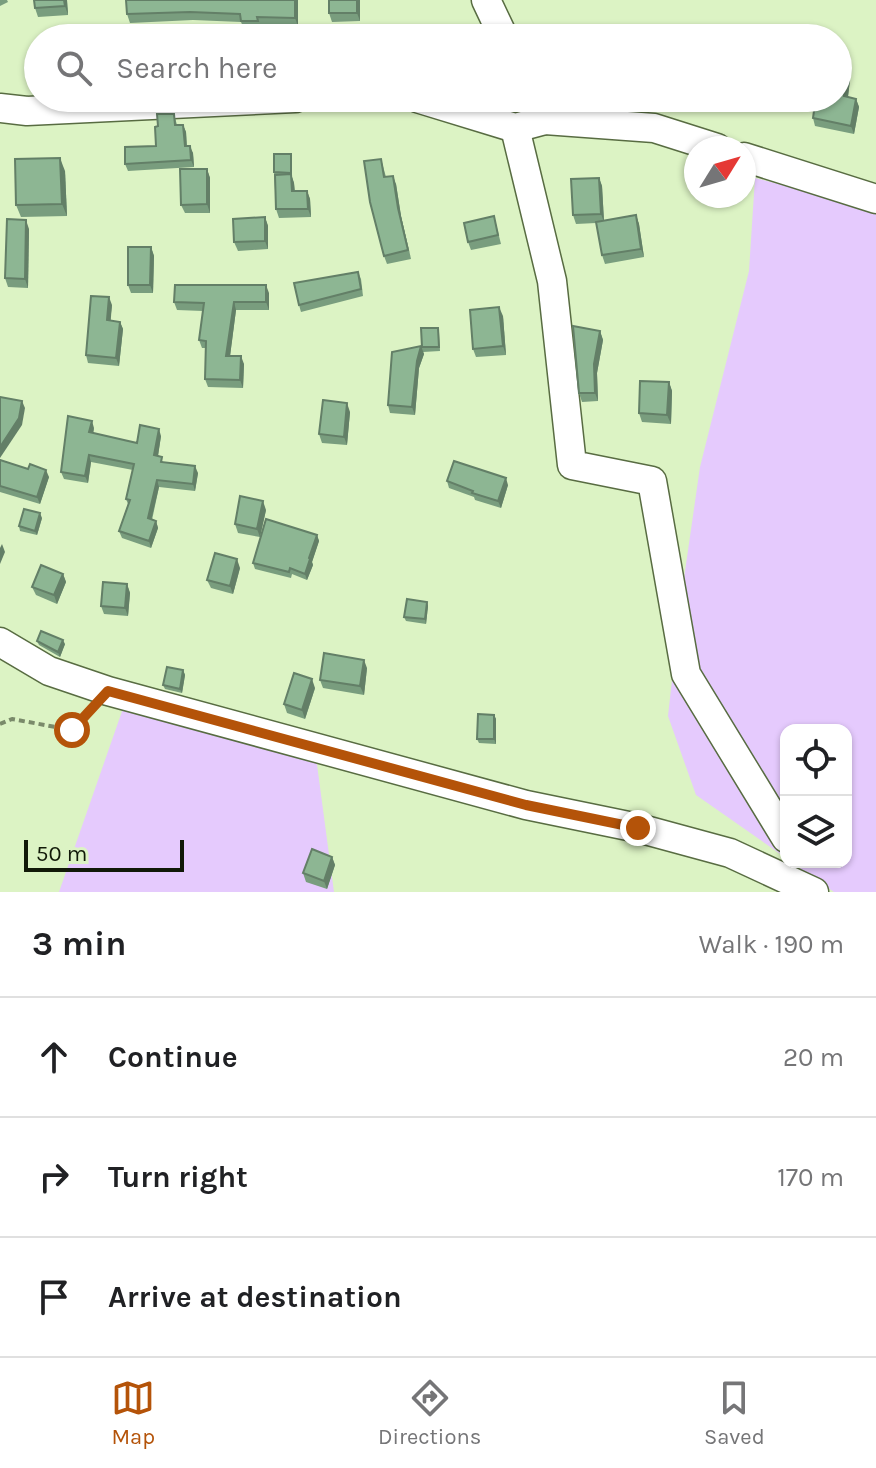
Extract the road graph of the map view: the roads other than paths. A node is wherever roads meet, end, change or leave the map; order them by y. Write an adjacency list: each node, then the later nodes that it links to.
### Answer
1 (486, 0): 2 (street)
2 (497, 24)
3 (0, 108): 4 (street)
4 (24, 111)
5 (463, 112): 8 (street)
6 (536, 112): 8 (street)
7 (558, 112): 9 (street)
8 (515, 128): 13 (street)
9 (684, 138)
10 (756, 161): 11 (street)
11 (876, 199)
12 (0, 642): 15 (street)
13 (780, 828)
14 (804, 868): 15 (street)
15 (817, 892)

